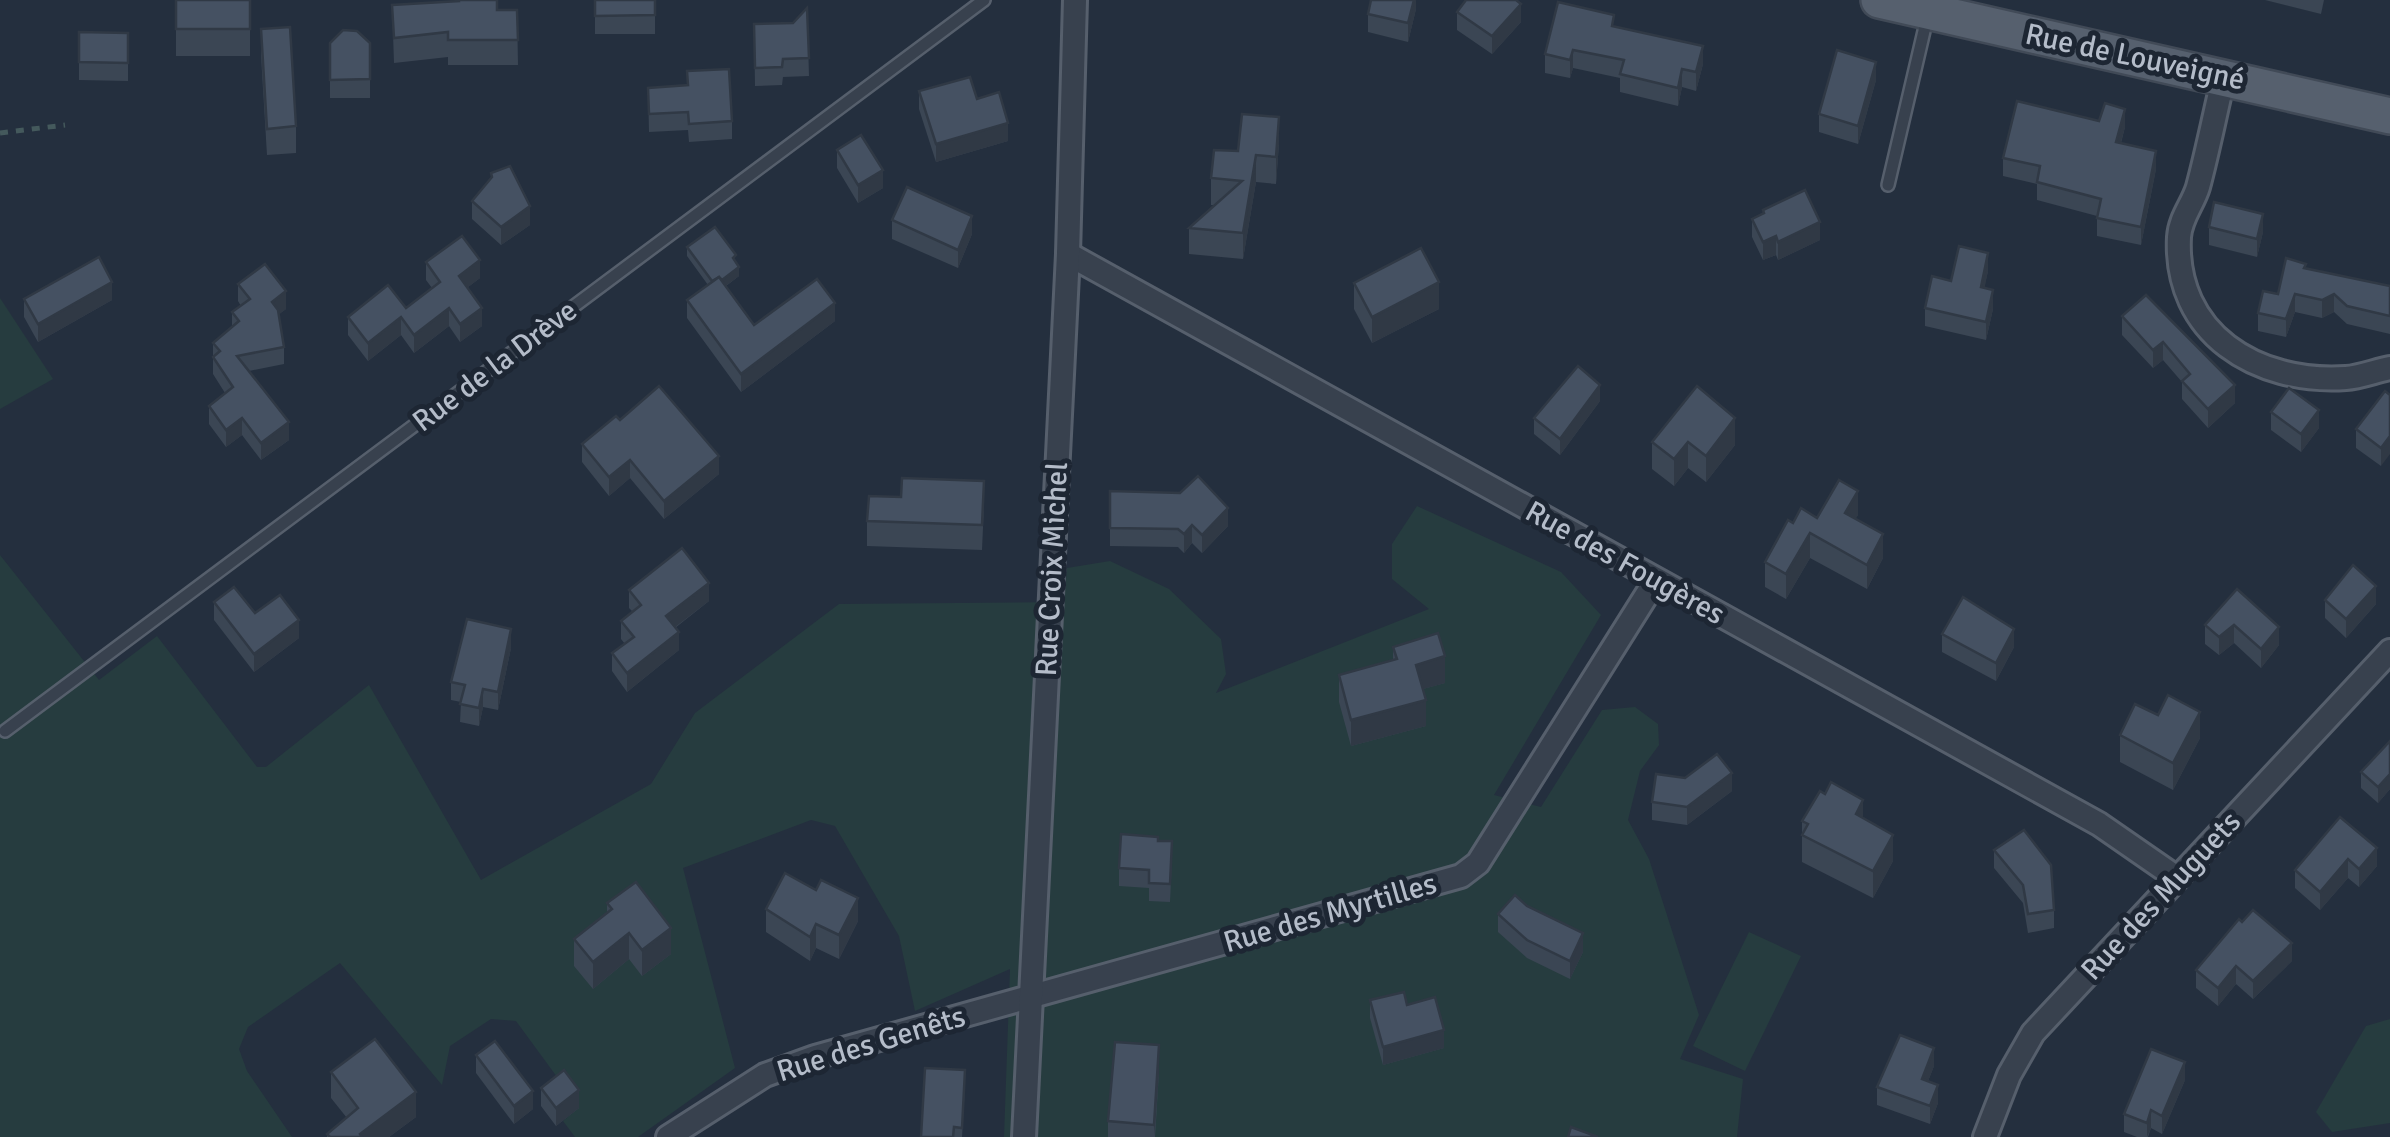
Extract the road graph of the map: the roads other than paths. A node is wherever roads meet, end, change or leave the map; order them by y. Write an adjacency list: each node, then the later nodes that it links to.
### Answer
1 (984, 0): 12 (lane, Rue de la Drève)
2 (1074, 0): 8 (street, Rue Croix Michel)
3 (1879, 0): 4 (main road, Rue de Louveigné)
4 (1929, 12): 5 (main road, Rue de Louveigné); 7 (lane)
5 (2224, 76): 6 (main road, Rue de Louveigné); 9 (street)
6 (2390, 116)
7 (1888, 185)
8 (1068, 254): 10 (street, Rue des Fougères); 14 (street, Rue Croix Michel)
9 (2390, 368)
10 (1656, 580): 13 (street, Rue des Fougères); 14 (street, Rue des Myrtilles)
11 (2390, 651): 13 (street, Rue des Muguets)
12 (5, 731)
13 (2177, 878): 17 (street, Rue des Muguets)
14 (1030, 997): 15 (street, Rue des Genêts); 16 (street, Rue Croix Michel)
15 (668, 1137)
16 (1024, 1137)
17 (1985, 1137)

